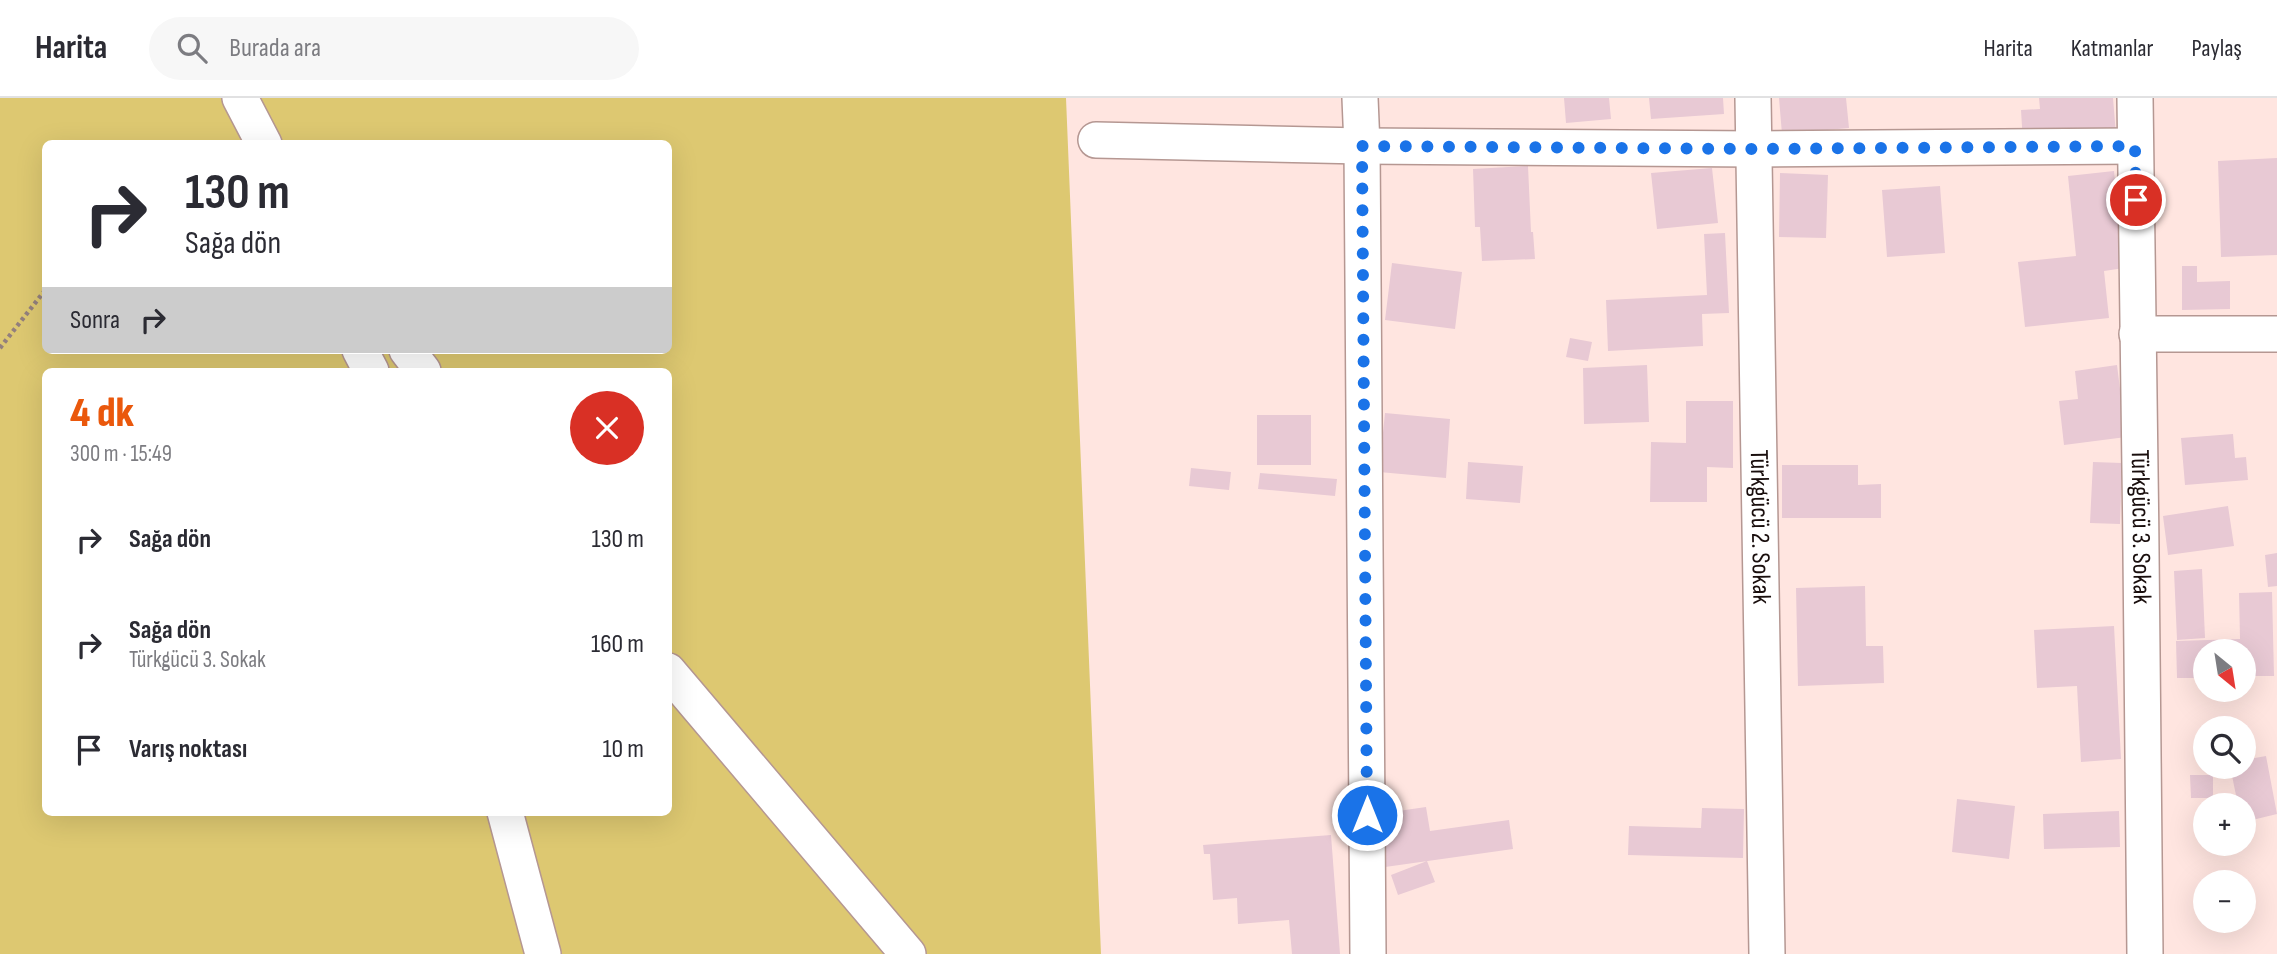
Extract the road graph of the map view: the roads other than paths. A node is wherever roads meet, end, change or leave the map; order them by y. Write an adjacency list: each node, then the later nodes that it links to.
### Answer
1 (240, 98): 5 (street)
2 (1360, 98): 7 (street)
3 (1753, 98): 9 (street, Türkgücü 2. Sokak)
4 (2135, 98): 8 (street, Türkgücü 3. Sokak)
5 (262, 140)
6 (1096, 140): 7 (street)
7 (1362, 146): 9 (street); 18 (street)
8 (2135, 146): 9 (street); 10 (street, Türkgücü 3. Sokak)
9 (1755, 149): 19 (street, Türkgücü 2. Sokak)
10 (2137, 334): 11 (street); 20 (street, Türkgücü 3. Sokak)
11 (2277, 334)
12 (410, 354): 13 (street)
13 (422, 368)
14 (672, 676): 17 (street)
15 (506, 816): 16 (street)
16 (543, 954)
17 (908, 954)
18 (1368, 954)
19 (1767, 954)
20 (2145, 954)

